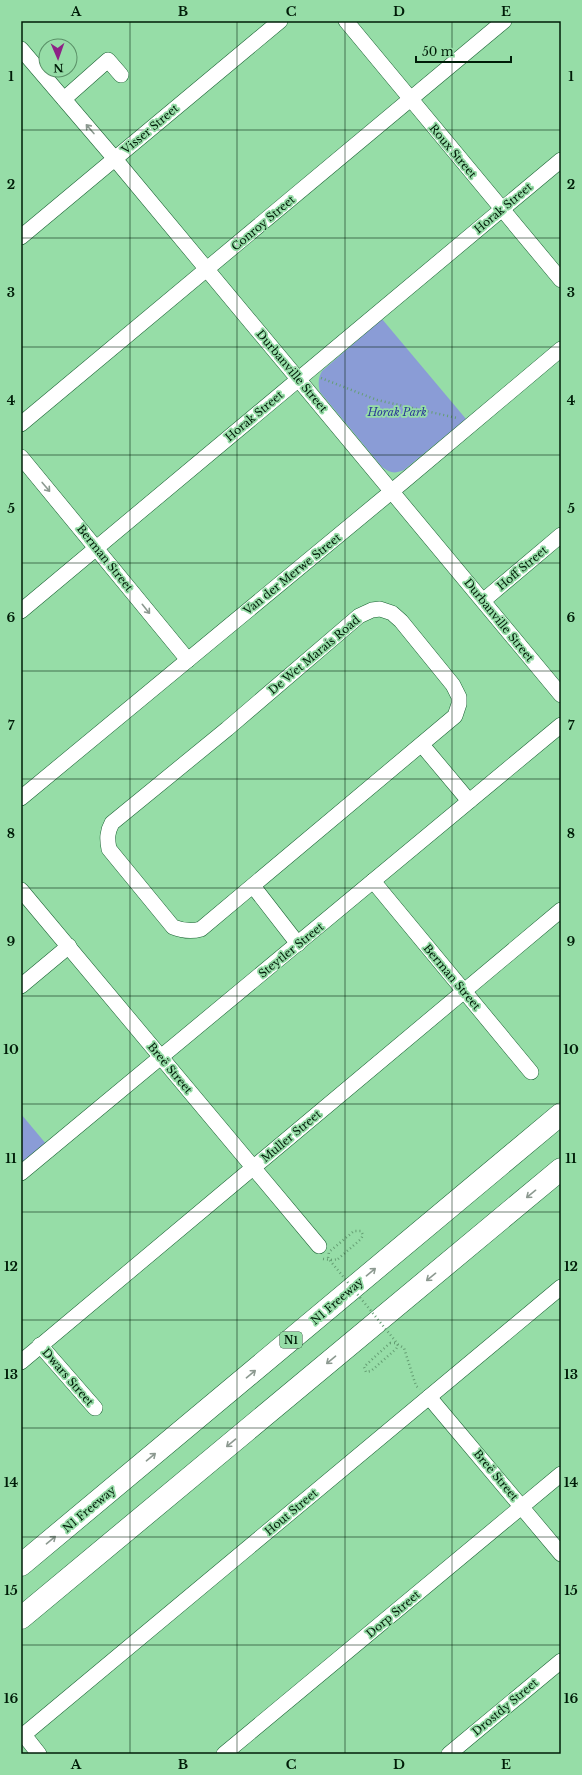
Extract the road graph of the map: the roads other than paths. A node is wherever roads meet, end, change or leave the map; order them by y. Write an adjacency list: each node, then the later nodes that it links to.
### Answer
1 (280, 21): 8 (street, Visser Street)
2 (346, 21): 7 (street, Roux Street)
3 (504, 21): 7 (street, Conroy Street)
4 (21, 49): 6 (street, Durbanville Street)
5 (121, 75): 6 (street)
6 (64, 99): 8 (street, Durbanville Street, one-way to 6)
7 (411, 100): 10 (street, Roux Street); 12 (street, Conroy Street)
8 (115, 159): 11 (street, Visser Street); 12 (street, Durbanville Street)
9 (561, 160): 10 (street, Horak Street)
10 (502, 208): 13 (street, Roux Street); 15 (street, Horak Street)
11 (21, 237)
12 (207, 270): 15 (street, Durbanville Street); 16 (street, Conroy Street)
13 (561, 280)
14 (561, 349): 18 (street, Van der Merwe Street)
15 (302, 376): 18 (street, Durbanville Street); 20 (street, Horak Street)
16 (21, 424)
17 (21, 457): 20 (street, Berman Street, one-way to 20)
18 (392, 492): 21 (street, Durbanville Street); 23 (street, Van der Merwe Street)
19 (561, 535): 21 (street, Hoff Street)
20 (97, 548): 22 (street, Horak Street); 23 (street, Berman Street, one-way to 23)
21 (484, 600): 24 (street, Durbanville Street)
22 (21, 611)
23 (188, 660): 27 (street, Van der Merwe Street)
24 (561, 695)
25 (561, 725): 28 (street, Steytler Street)
26 (422, 745): 28 (street); 30 (street, De Wet Marais Road); 30 (street, De Wet Marais Road)
27 (21, 798)
28 (469, 801): 29 (street, Steytler Street)
29 (373, 881): 33 (street, Steytler Street); 36 (street, Berman Street)
30 (253, 886): 33 (street)
31 (21, 890): 34 (street, Breë Street)
32 (561, 910): 36 (street, Muller Street)
33 (298, 944): 37 (street, Steytler Street)
34 (69, 946): 35 (street); 37 (street, Breë Street)
35 (21, 986)
36 (464, 991): 38 (street, Berman Street); 40 (street, Muller Street)
37 (161, 1057): 40 (street, Breë Street); 42 (street, Steytler Street)
38 (530, 1072)
39 (561, 1114): 52 (highway, N1 Freeway / N1, one-way to 39)
40 (253, 1168): 43 (street, Breë Street); 45 (street, Muller Street)
41 (561, 1169): 53 (highway, one-way to 53)
42 (21, 1173)
43 (319, 1246)
44 (561, 1287): 47 (street, Hout Street)
45 (40, 1345): 46 (street, Muller Street); 48 (street, Dwars Street)
46 (21, 1362)
47 (429, 1397): 50 (street, Breë Street); 55 (street, Hout Street)
48 (95, 1408)
49 (561, 1474): 50 (street, Dorp Street)
50 (522, 1506): 51 (street, Breë Street); 57 (street, Dorp Street)
51 (561, 1554)
52 (21, 1565)
53 (21, 1618)
54 (561, 1661): 58 (street, Drostdy Street)
55 (22, 1736): 56 (street)
56 (39, 1754)
57 (224, 1754)
58 (449, 1754)

